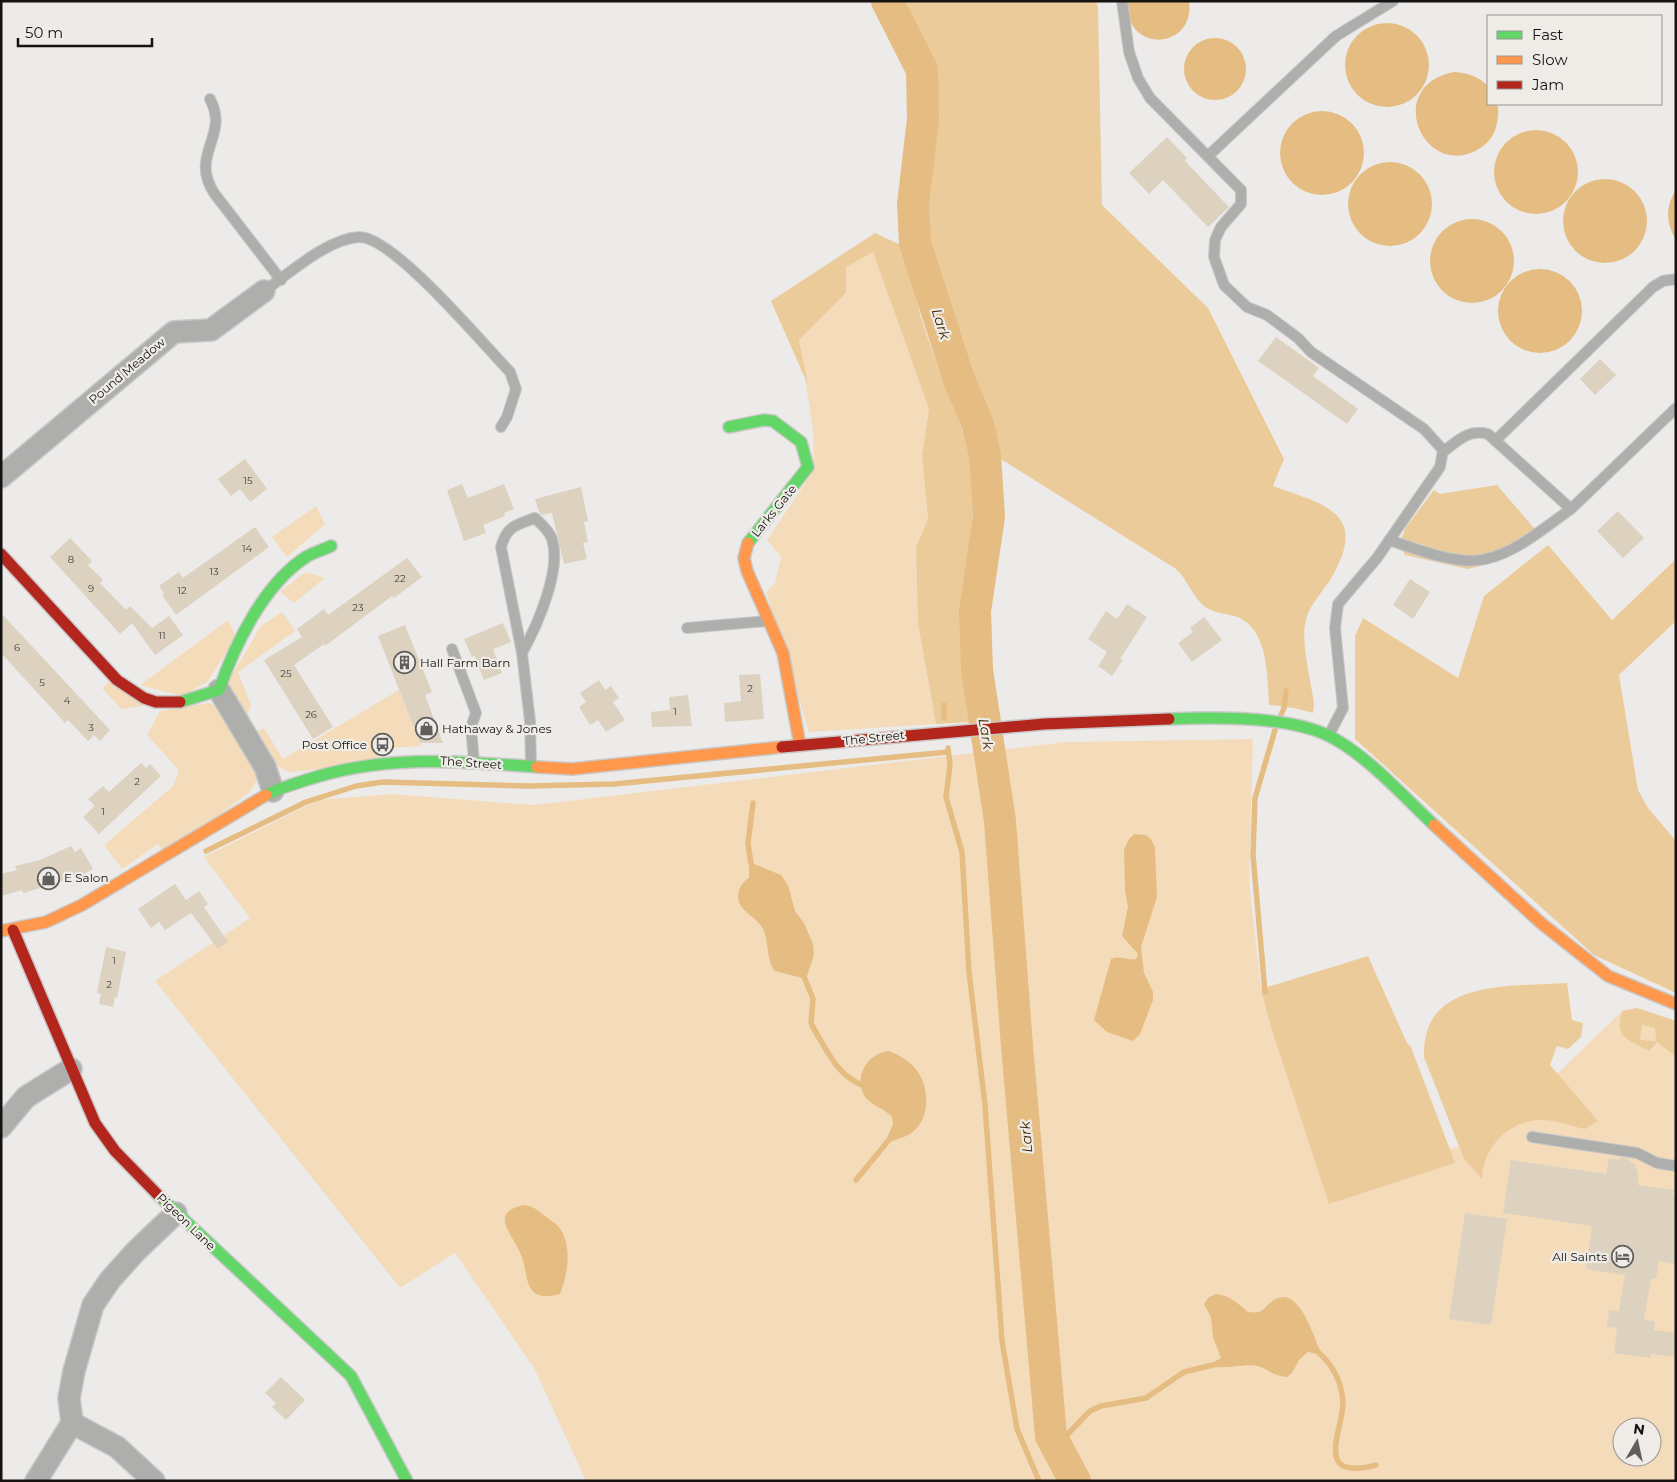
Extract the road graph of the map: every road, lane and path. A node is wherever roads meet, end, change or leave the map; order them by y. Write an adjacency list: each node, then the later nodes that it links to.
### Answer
1 (1122, 1): 4 (lane)
2 (1393, 1): 4 (lane)
3 (210, 99): 6 (lane)
4 (1208, 156): 11 (lane)
5 (1676, 279): 10 (lane)
6 (272, 285): 8 (lane); 12 (street, Pound Meadow)
7 (1676, 408): 13 (lane)
8 (501, 427)
9 (729, 428): 17 (main road, Larks Gate)
10 (1496, 440): 11 (lane); 13 (lane)
11 (1443, 452): 14 (lane)
12 (1, 476)
13 (1571, 509): 14 (lane)
14 (1389, 540): 22 (lane)
15 (331, 546): 21 (main road)
16 (1, 554): 21 (main road)
17 (770, 620): 18 (lane); 23 (main road, Larks Gate)
18 (687, 628)
19 (452, 649): 24 (lane)
20 (522, 653): 20 (lane); 25 (lane)
21 (219, 690): 26 (street)
22 (1328, 735): 23 (main road, The Street); 28 (main road, The Street)
23 (800, 745): 25 (main road, The Street)
24 (474, 763): 25 (main road, The Street); 26 (main road, The Street)
25 (531, 768)
26 (273, 792): 27 (main road, The Street)
27 (7, 930): 29 (main road, Pigeon Lane)
28 (1676, 1004)
29 (71, 1069): 30 (street); 33 (main road, Pigeon Lane)
30 (1, 1127)
31 (1532, 1137): 32 (lane)
32 (1676, 1166)
33 (176, 1213): 34 (street); 37 (main road, Pigeon Lane)
34 (72, 1423): 35 (street); 36 (street)
35 (36, 1481)
36 (154, 1481)
37 (407, 1481)

